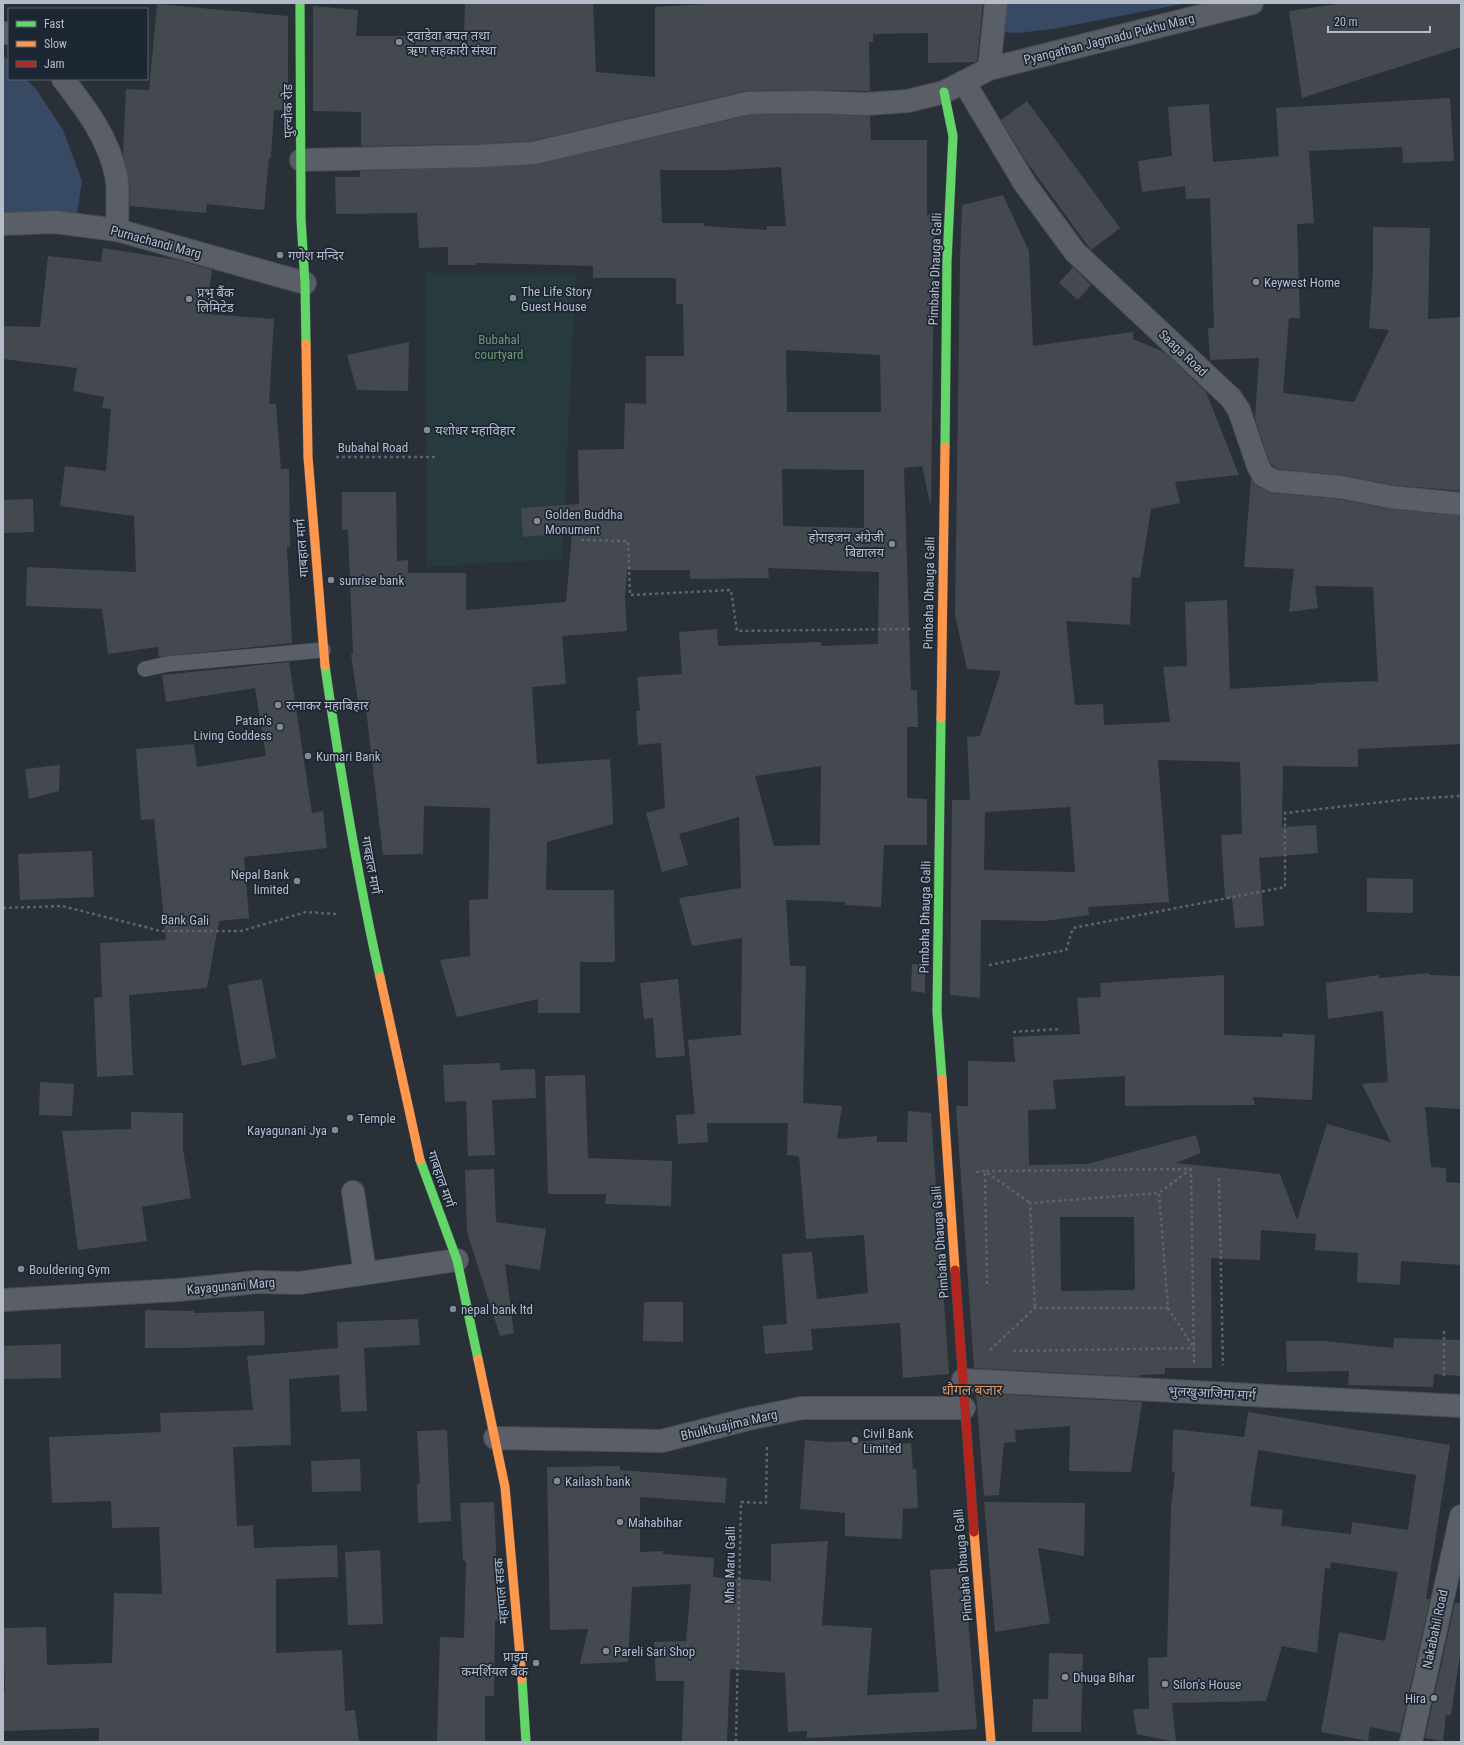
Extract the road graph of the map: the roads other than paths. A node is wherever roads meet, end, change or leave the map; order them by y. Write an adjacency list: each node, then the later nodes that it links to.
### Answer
1 (300, 3): 8 (main road, पुल्चोक रोड)
2 (996, 3): 4 (street)
3 (1252, 3): 4 (street, Pyangathan Jagmadu Pukhu Marg)
4 (988, 68): 6 (street, Pyangathan Jagmadu Pukhu Marg)
5 (64, 80): 10 (street)
6 (964, 82): 7 (street, Pyangathan Jagmadu Pukhu Marg); 12 (street, Saaga Road)
7 (944, 92): 8 (street, Pyangathan Jagmadu Pukhu Marg); 19 (main road, Pimbaha Dhauga Galli)
8 (301, 160): 11 (main road, पुल्चोक रोड)
9 (3, 224): 10 (street, Purnachandi Marg)
10 (116, 230): 11 (street, Purnachandi Marg)
11 (305, 283): 13 (main road, गाबहाल मार्ग)
12 (1461, 504)
13 (322, 650): 14 (lane); 16 (main road, गाबहाल मार्ग)
14 (145, 668)
15 (353, 1192): 17 (street)
16 (457, 1260): 17 (street, Kayagunani Marg); 22 (main road, गाबहाल मार्ग)
17 (365, 1273): 18 (street, Kayagunani Marg)
18 (3, 1300)
19 (963, 1380): 20 (street, भुलखुआजिमा मार्ग); 21 (main road, Pimbaha Dhauga Galli)
20 (1453, 1405)
21 (964, 1408): 22 (street, Bhulkhuajima Marg); 25 (main road, Pimbaha Dhauga Galli)
22 (495, 1438): 24 (main road, महापाल सडक)
23 (1461, 1516): 26 (street, Nakabahil Road)
24 (526, 1742)
25 (991, 1742)
26 (1410, 1742)

